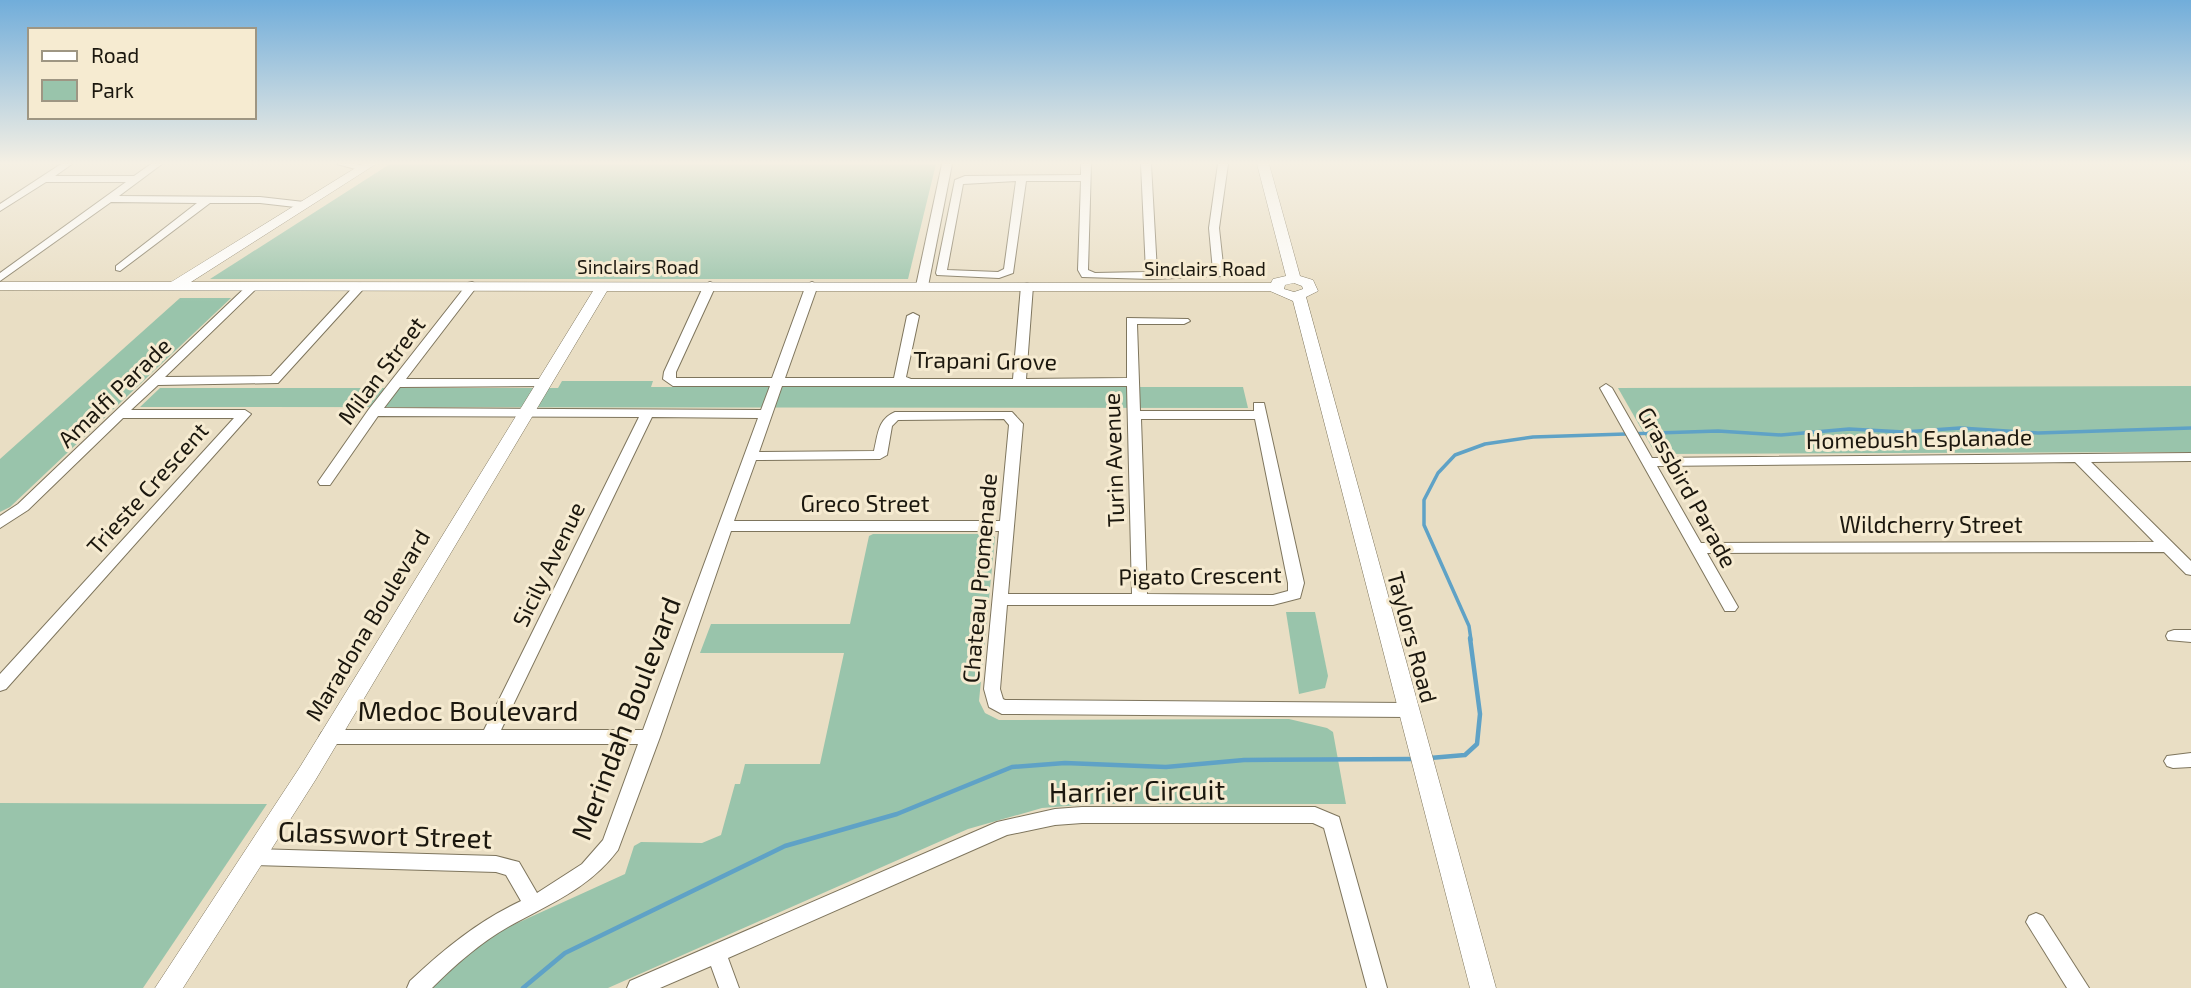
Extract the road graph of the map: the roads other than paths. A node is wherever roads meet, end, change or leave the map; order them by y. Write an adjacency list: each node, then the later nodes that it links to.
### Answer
1 (94, 210): 13 (street)
2 (195, 210): 11 (street)
3 (296, 210): 23 (street)
4 (938, 210): 21 (street)
5 (952, 210): 6 (street)
6 (1017, 210)
7 (1084, 210): 12 (street)
8 (1148, 210): 12 (street)
9 (1217, 210): 12 (street)
10 (1275, 210): 24 (street, Taylors Road)
11 (120, 268)
12 (1152, 276)
13 (0, 278)
14 (472, 285): 15 (street, Sinclairs Road); 20 (street, Sinclairs Road); 29 (street, Milan Street)
15 (603, 285): 16 (street, Sinclairs Road); 30 (street, Maradona Boulevard)
16 (710, 285): 17 (street, Sinclairs Road); 31 (street)
17 (812, 285): 21 (street, Sinclairs Road); 31 (street, Merindah Boulevard)
18 (0, 286): 23 (street, Sinclairs Road)
19 (253, 286): 20 (street, Sinclairs Road); 23 (street, Sinclairs Road); 27 (street, Amalfi Parade)
20 (360, 286): 27 (street)
21 (922, 286): 22 (street, Sinclairs Road)
22 (1027, 286): 24 (street, Sinclairs Road); 32 (street)
23 (173, 287)
24 (1296, 288): 58 (street, Taylors Road)
25 (913, 316): 28 (street, Trapani Grove)
26 (1184, 321): 33 (street, Turin Avenue)
27 (155, 381): 39 (street, Amalfi Parade)
28 (904, 382): 31 (street); 32 (street, Trapani Grove)
29 (398, 383): 30 (street); 35 (street, Milan Street)
30 (543, 383): 36 (street, Maradona Boulevard)
31 (777, 383): 38 (street, Merindah Boulevard)
32 (1019, 383): 33 (street, Trapani Grove)
33 (1133, 383): 40 (street, Turin Avenue)
34 (1606, 388): 44 (street, Grassbird Parade)
35 (373, 412): 36 (street); 45 (street, Milan Street)
36 (525, 414): 37 (street); 60 (street, Maradona Boulevard)
37 (647, 414): 38 (street); 59 (street, Sicily Avenue)
38 (766, 414): 41 (street, Merindah Boulevard)
39 (120, 415): 46 (street, Amalfi Parade); 57 (street, Trieste Crescent)
40 (1135, 415): 53 (street, Turin Avenue); 53 (street, Pigato Crescent)
41 (751, 456): 47 (street, Merindah Boulevard); 48 (street, Chateau Promenade)
42 (2078, 457): 43 (street, Homebush Esplanade); 44 (street, Homebush Esplanade); 49 (street)
43 (2191, 457)
44 (1647, 462): 50 (street, Grassbird Parade)
45 (325, 482)
46 (1, 524)
47 (726, 526): 48 (street, Greco Street); 61 (street, Merindah Boulevard)
48 (1005, 526): 52 (street, Chateau Promenade)
49 (2167, 547): 50 (street, Wildcherry Street); 51 (street)
50 (1696, 548): 54 (street, Grassbird Parade)
51 (2191, 570)
52 (999, 599): 53 (street, Pigato Crescent); 58 (street, Chateau Promenade)
53 (1140, 600)
54 (1730, 607)
55 (2174, 636): 56 (street)
56 (2191, 636)
57 (0, 685)
58 (1407, 710): 71 (street, Taylors Road)
59 (490, 735): 60 (street, Medoc Boulevard); 61 (street, Medoc Boulevard)
60 (328, 737): 62 (street, Maradona Boulevard)
61 (651, 737): 63 (street, Merindah Boulevard)
62 (254, 857): 63 (street, Glasswort Street); 66 (street, Maradona Boulevard)
63 (533, 904): 67 (street, Merindah Boulevard)
64 (2036, 922): 72 (street)
65 (716, 953): 68 (street, Harrier Circuit); 69 (street); 70 (street, Harrier Circuit)
66 (168, 988)
67 (417, 988)
68 (637, 988)
69 (729, 988)
70 (1377, 988)
71 (1483, 988)
72 (2079, 988)

